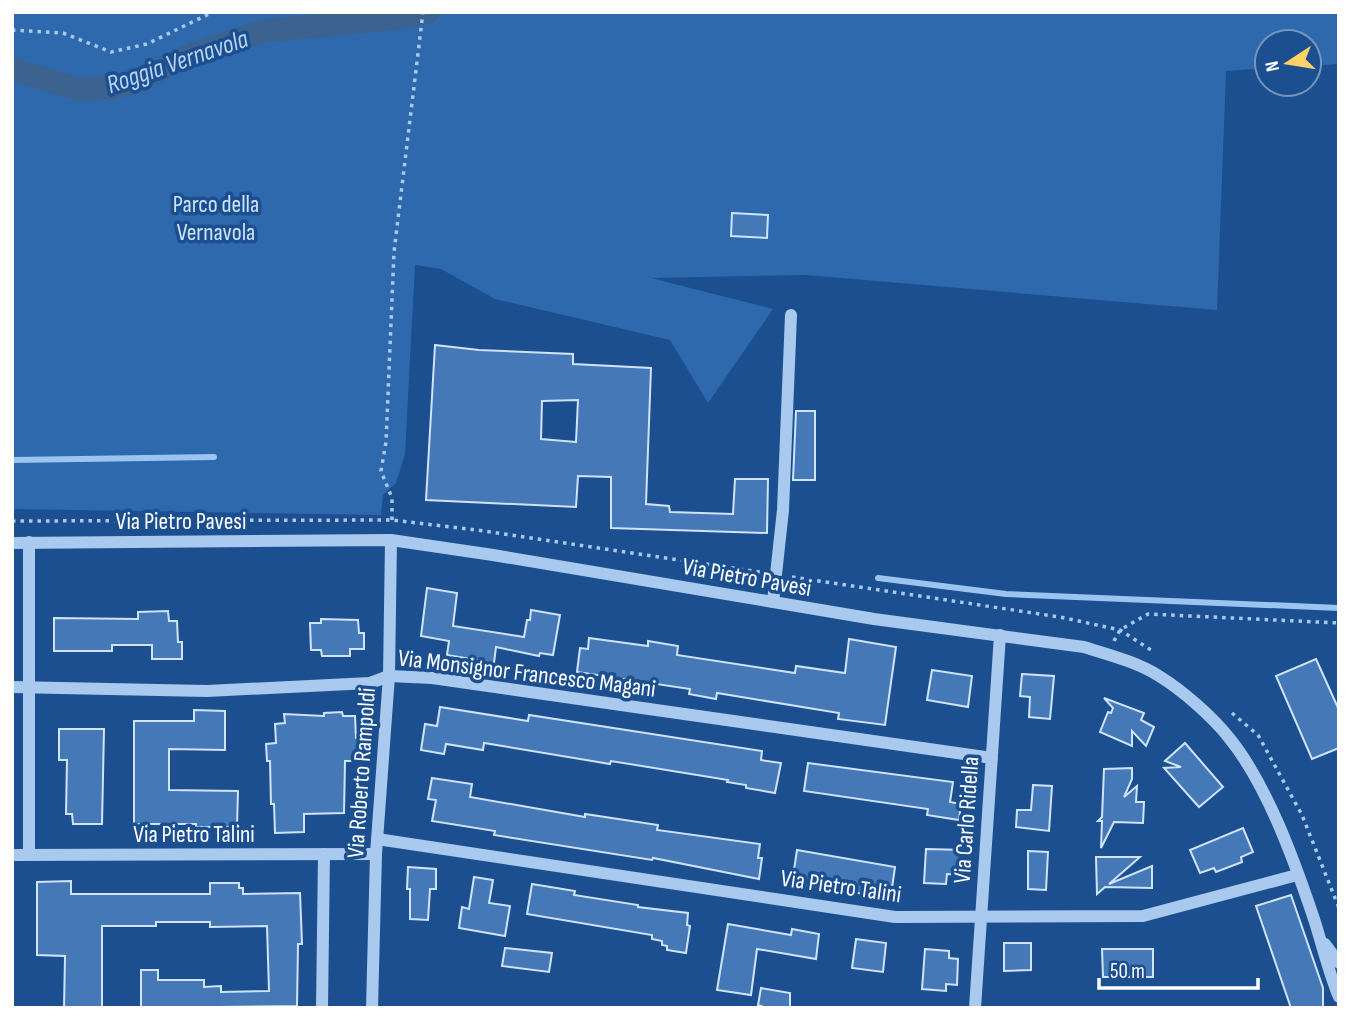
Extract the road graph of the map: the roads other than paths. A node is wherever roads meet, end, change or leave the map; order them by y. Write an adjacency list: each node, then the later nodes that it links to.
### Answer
1 (791, 315): 5 (street)
2 (391, 540): 4 (street, Via Pietro Pavesi); 5 (street, Via Pietro Pavesi); 7 (street, Via Roberto Rampoldi)
3 (12, 542): 4 (street, Via Pietro Pavesi)
4 (29, 542): 9 (street)
5 (773, 602): 6 (street, Via Pietro Pavesi)
6 (1000, 635): 10 (street, Via Carlo Ridella); 16 (street, Via Pietro Pavesi)
7 (389, 676): 9 (street, Via Monsignor Francesco Magani); 10 (street, Via Monsignor Francesco Magani); 11 (street, Via Roberto Rampoldi)
8 (12, 687): 9 (street, Via Monsignor Francesco Magani)
9 (29, 687): 14 (street)
10 (992, 758): 17 (street, Via Carlo Ridella)
11 (377, 839): 12 (street, Via Roberto Rampoldi); 17 (street, Via Pietro Talini)
12 (376, 854): 15 (street, Via Pietro Talini); 22 (street, Via Roberto Rampoldi)
13 (12, 855): 14 (street, Via Pietro Talini)
14 (29, 855): 15 (street, Via Pietro Talini)
15 (324, 855): 21 (street)
16 (1297, 875): 17 (street, Via Pietro Talini); 18 (street, Via Pietro Pavesi)
17 (980, 917): 23 (street, Via Carlo Ridella)
18 (1319, 935): 19 (street, Via Pietro Pavesi); 20 (street, Via Pietro Pavesi)
19 (1339, 963)
20 (1339, 997)
21 (322, 1008)
22 (372, 1008)
23 (975, 1008)

